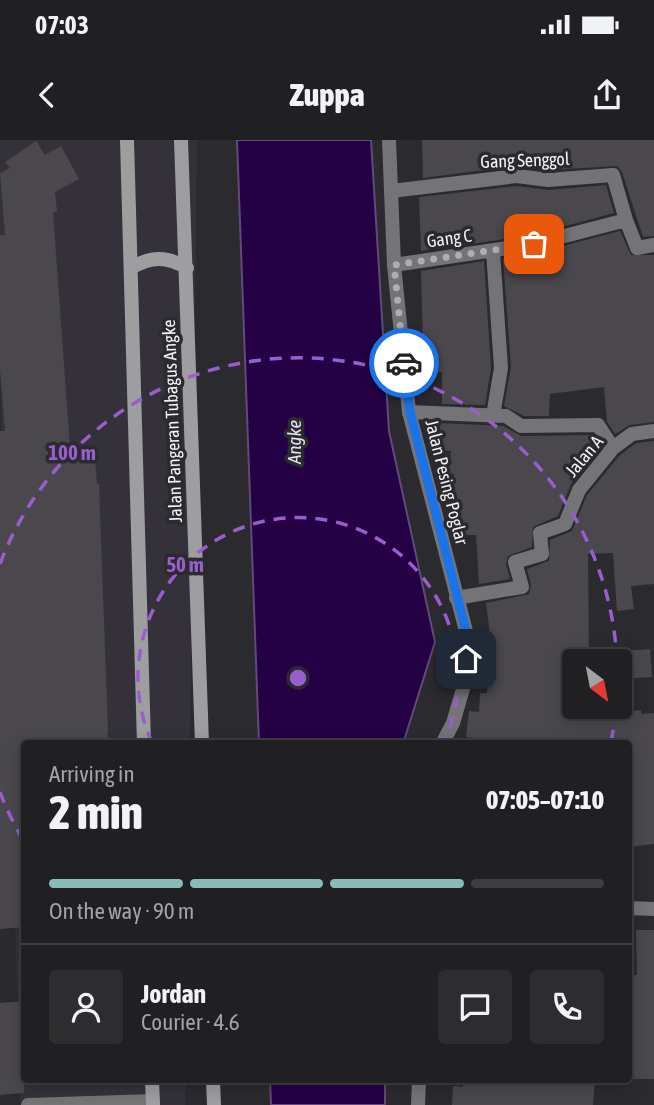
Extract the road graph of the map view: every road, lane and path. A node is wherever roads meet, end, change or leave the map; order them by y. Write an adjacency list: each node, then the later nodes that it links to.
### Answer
1 (127, 140): 9 (main road, Jalan Pangeran Tubagus Angke)
2 (181, 140): 10 (main road, Jalan Pangeran Tubagus Angke)
3 (389, 140): 4 (street, Jalan Pesing Poglar)
4 (391, 191): 5 (street, Gang Senggol); 8 (street, Jalan Pesing Poglar)
5 (626, 220): 6 (street); 7 (street, Gang C)
6 (654, 245)
7 (494, 251): 8 (street, Gang C); 12 (street)
8 (394, 265): 11 (street, Jalan Pesing Poglar)
9 (131, 268): 10 (main road); 16 (main road, Jalan Pangeran Tubagus Angke)
10 (187, 268): 17 (main road, Jalan Pangeran Tubagus Angke)
11 (410, 412): 12 (street); 15 (street, Jalan Pesing Poglar)
12 (494, 416): 14 (street)
13 (654, 431): 14 (street, Jalan A)
14 (613, 448): 15 (street, Jalan A)
15 (456, 598): 18 (street, Jalan Pesing Poglar)
16 (144, 740)
17 (202, 740)
18 (444, 740)
19 (632, 908): 20 (street)
20 (654, 909)
21 (152, 1083): 24 (main road)
22 (213, 1083): 26 (main road)
23 (419, 1083): 27 (street)
24 (153, 1103): 25 (street)
25 (29, 1105)
26 (214, 1105)
27 (418, 1105)

